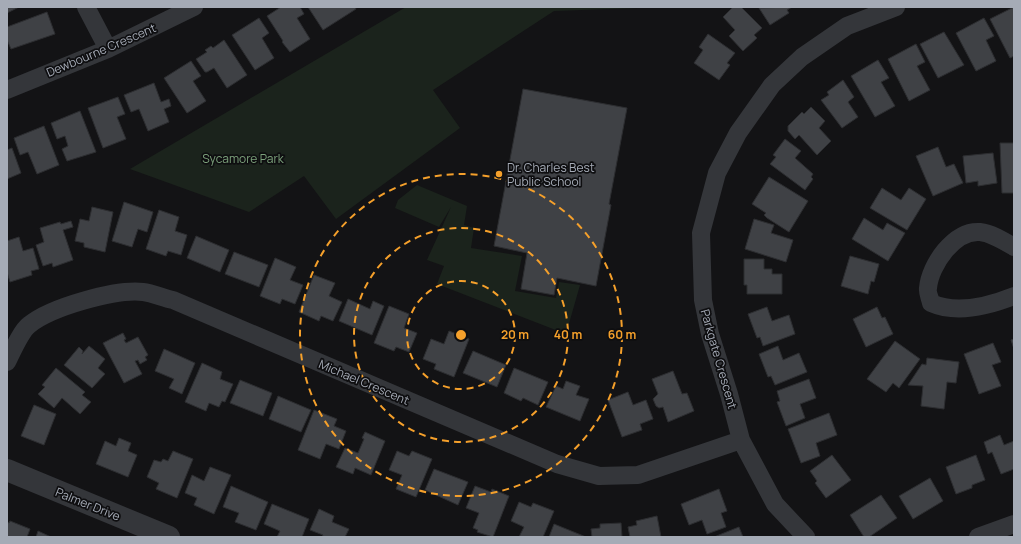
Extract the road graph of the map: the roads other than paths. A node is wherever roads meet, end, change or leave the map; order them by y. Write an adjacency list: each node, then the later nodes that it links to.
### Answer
1 (86, 7): 4 (street)
2 (194, 7): 4 (street, Dewbourne Crescent)
3 (896, 7): 9 (street, Parkgate Crescent)
4 (108, 49): 5 (street, Dewbourne Crescent)
5 (7, 90)
6 (1014, 247): 7 (street)
7 (1014, 296)
8 (7, 362): 9 (street, Michael Crescent)
9 (741, 440): 13 (street, Parkgate Crescent)
10 (7, 470): 12 (street, Palmer Drive)
11 (1014, 524): 14 (street)
12 (168, 537)
13 (806, 537)
14 (978, 537)

